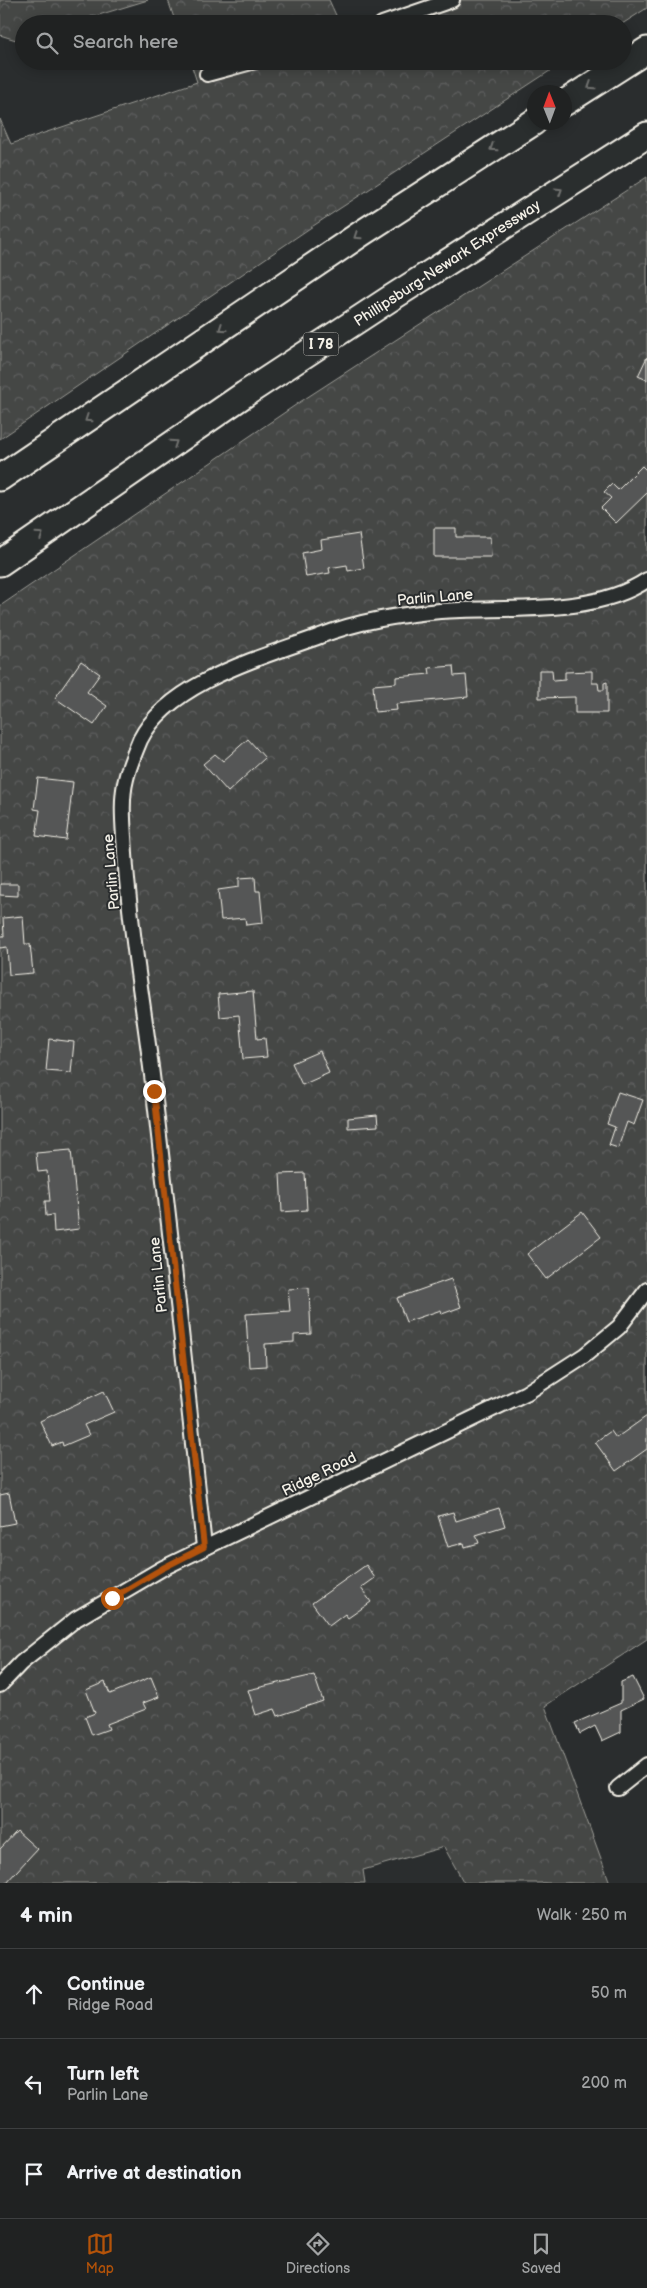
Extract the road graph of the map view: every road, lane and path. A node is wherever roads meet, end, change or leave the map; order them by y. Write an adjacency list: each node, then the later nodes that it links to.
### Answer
1 (452, 0): 2 (street)
2 (408, 15)
3 (647, 50): 4 (highway, one-way to 4)
4 (632, 60)
5 (222, 70): 7 (street)
6 (616, 70): 8 (highway, one-way to 8)
7 (207, 74)
8 (572, 98)
9 (527, 127): 11 (highway, one-way to 11)
10 (647, 135): 12 (highway, Phillipsburg-Newark Expressway / I 78, one-way to 10)
11 (0, 478)
12 (0, 563)
13 (647, 580): 15 (street, Parlin Lane)
14 (647, 1290): 15 (street, Ridge Road)
15 (204, 1547): 16 (street, Ridge Road)
16 (0, 1685)
17 (647, 1765): 18 (street)
18 (618, 1788)

